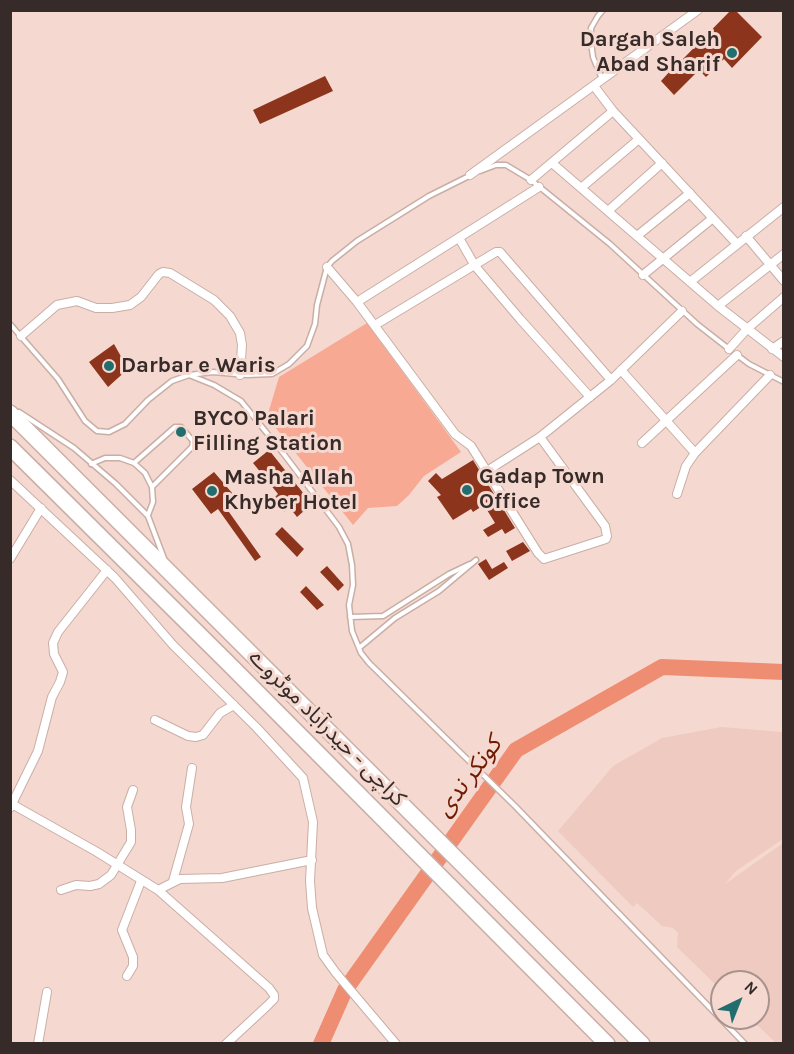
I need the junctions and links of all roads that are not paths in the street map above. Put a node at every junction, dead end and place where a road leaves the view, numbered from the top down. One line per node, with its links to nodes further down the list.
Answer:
1 (603, 10): 3 (lane)
2 (698, 10): 3 (street)
3 (602, 80): 4 (street)
4 (594, 86): 5 (street); 9 (street)
5 (614, 111): 6 (street); 7 (street)
6 (639, 139): 8 (street); 12 (street)
7 (552, 163): 10 (street); 12 (street)
8 (662, 163): 13 (street); 15 (street)
9 (470, 175): 10 (lane); 25 (lane)
10 (531, 180): 11 (lane)
11 (539, 188): 19 (street); 26 (lane)
12 (581, 188): 15 (street)
13 (690, 194): 16 (street); 17 (street)
14 (783, 207): 18 (street)
15 (608, 211): 17 (street)
16 (713, 218): 20 (street); 22 (street)
17 (638, 236): 22 (street)
18 (746, 236): 20 (street); 23 (street)
19 (459, 238): 24 (street); 30 (street)
20 (736, 244): 28 (street)
21 (783, 254): 23 (street)
22 (663, 258): 26 (street); 28 (street)
23 (770, 265): 27 (street); 31 (street)
24 (475, 266): 34 (street); 46 (street); 48 (street)
25 (327, 267): 30 (street); 44 (lane)
26 (643, 275): 32 (lane)
27 (783, 281)
28 (690, 282): 31 (street)
29 (783, 297): 35 (street)
30 (357, 302): 34 (street)
31 (718, 306): 35 (street)
32 (682, 310): 38 (lane); 42 (street)
33 (10, 324): 36 (lane)
34 (375, 325): 58 (street)
35 (747, 329): 38 (street); 39 (street)
36 (21, 336): 43 (lane); 44 (street)
37 (783, 341): 39 (street)
38 (729, 349): 40 (lane)
39 (772, 349): 41 (street)
40 (737, 355): 45 (lane); 51 (street)
41 (783, 357)
42 (621, 370): 46 (street); 51 (street)
43 (189, 375): 44 (lane); 69 (lane)
44 (240, 375)
45 (770, 375): 47 (lane); 55 (street)
46 (611, 380): 48 (street)
47 (783, 382)
48 (590, 397): 52 (street)
49 (10, 407): 57 (lane)
50 (10, 413): 66 (highway, کراچی - حیدرآباد موٹروے)
51 (665, 420): 53 (street); 55 (street)
52 (540, 437): 58 (street); 58 (street)
53 (642, 443)
54 (10, 447): 87 (highway, کراچی - حیدرآباد موٹروے)
55 (695, 453): 61 (street)
56 (134, 463): 57 (lane); 60 (lane); 60 (lane)
57 (91, 464): 63 (lane)
58 (487, 471)
59 (10, 480): 62 (street)
60 (152, 487): 63 (lane)
61 (677, 494)
62 (41, 508): 64 (street); 65 (street)
63 (148, 516): 66 (lane)
64 (10, 559)
65 (107, 570): 71 (street); 75 (street)
66 (169, 571): 88 (highway, کراچی - حیدرآباد موٹروے)
67 (439, 591): 68 (lane); 69 (lane); 70 (lane)
68 (446, 596)
69 (350, 616): 70 (lane)
70 (359, 648): 89 (lane)
71 (234, 705): 72 (street); 76 (street)
72 (155, 720)
73 (192, 768): 79 (street)
74 (133, 790): 77 (street)
75 (11, 805): 77 (street)
76 (312, 860): 79 (street); 86 (street)
77 (117, 865): 78 (street); 80 (street)
78 (141, 881): 81 (street); 82 (street)
79 (173, 881): 81 (street)
80 (61, 890)
81 (158, 890): 85 (street)
82 (127, 976)
83 (47, 992): 84 (street)
84 (38, 1044)
85 (226, 1044)
86 (396, 1044)
87 (607, 1044)
88 (642, 1044)
89 (745, 1044)

